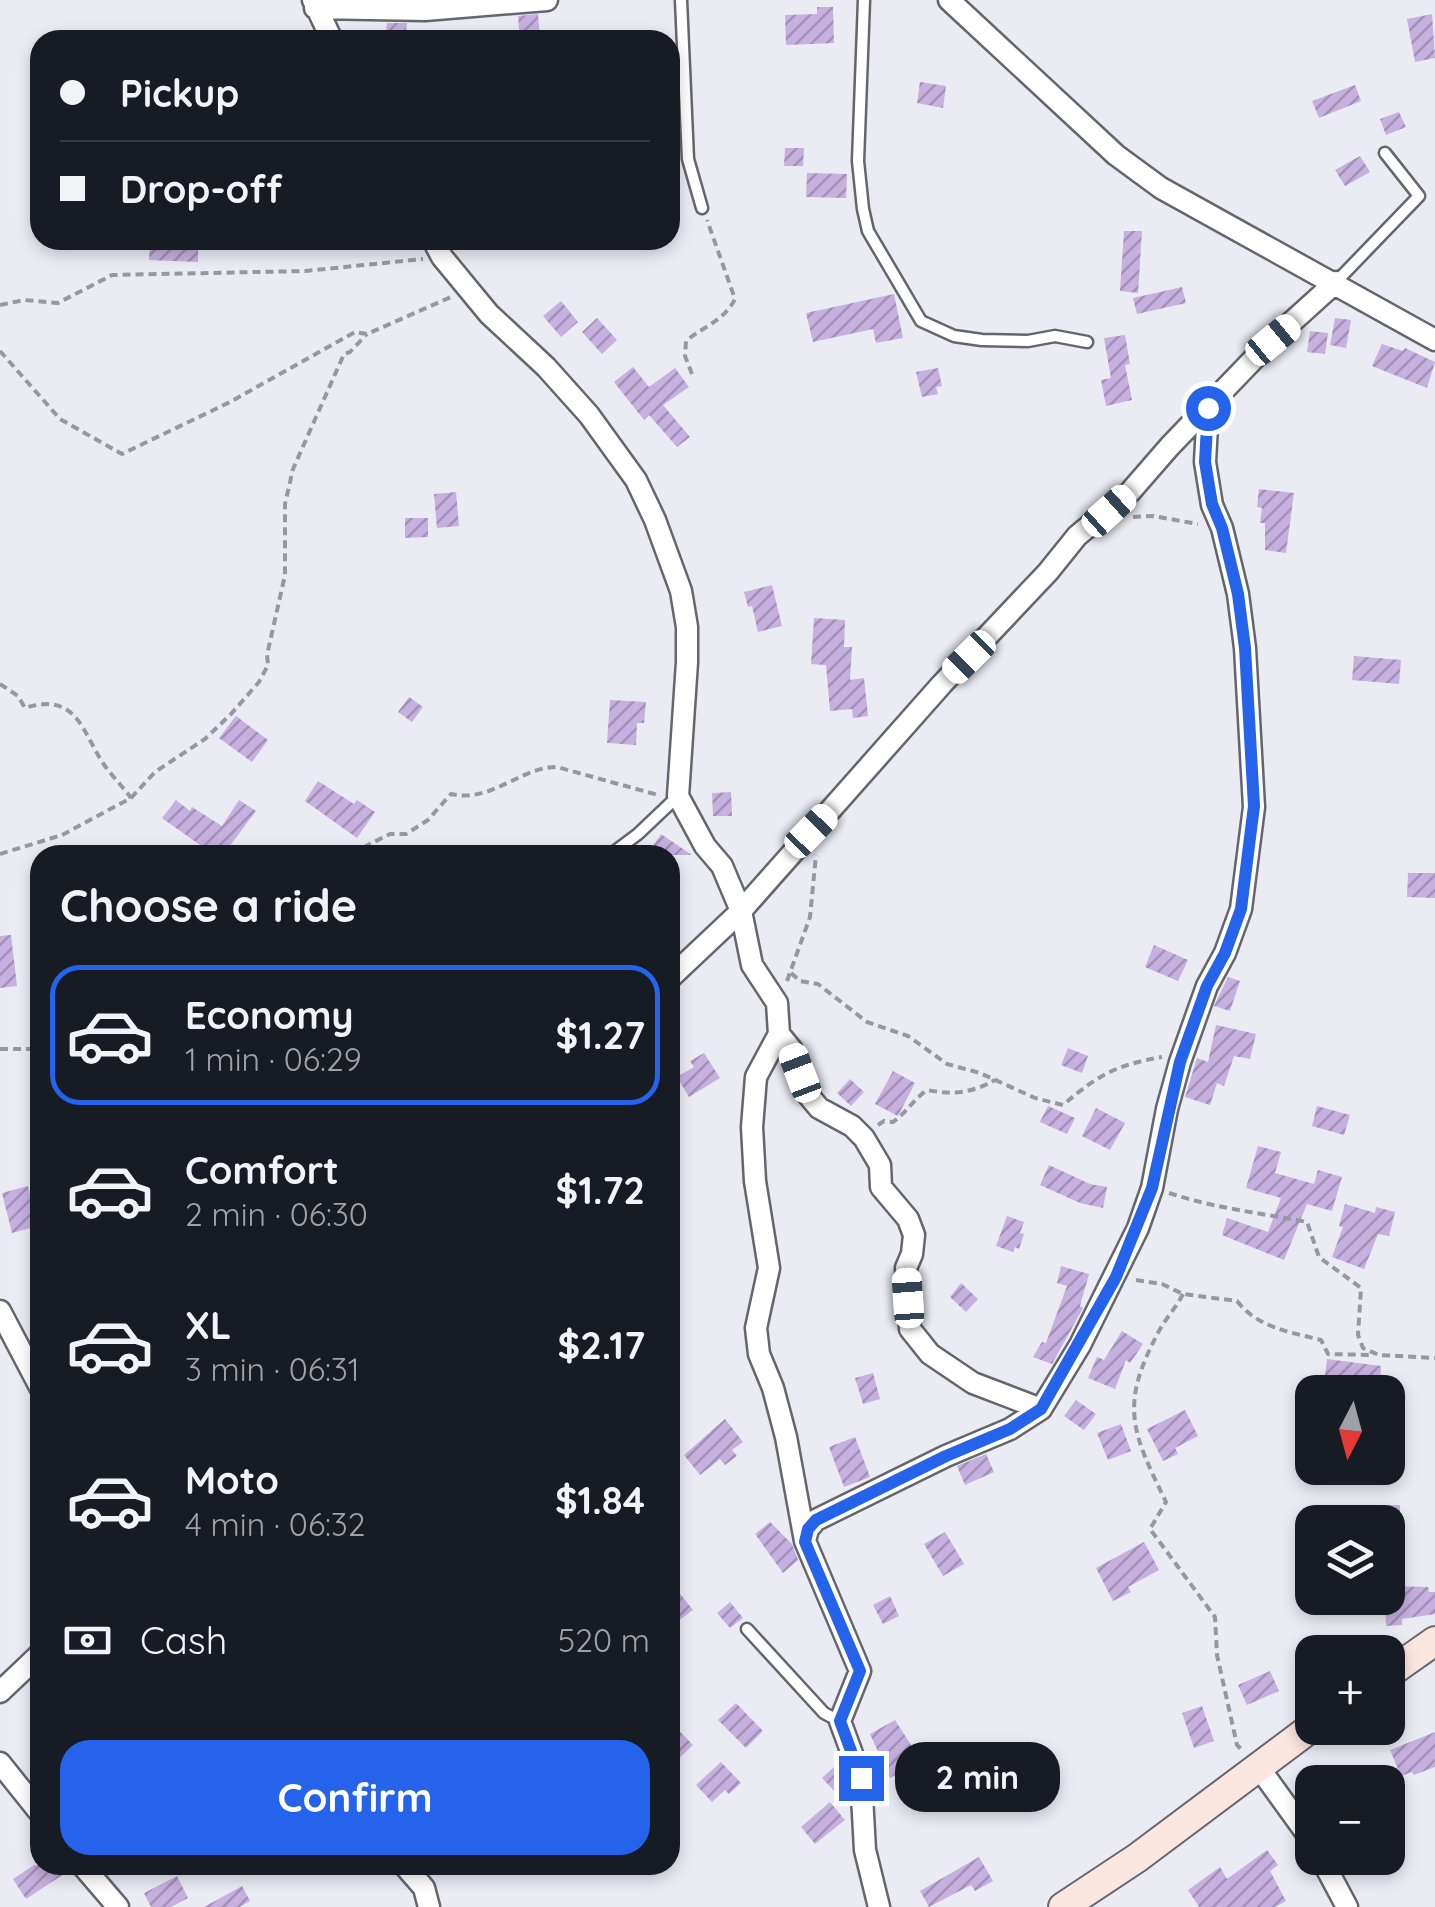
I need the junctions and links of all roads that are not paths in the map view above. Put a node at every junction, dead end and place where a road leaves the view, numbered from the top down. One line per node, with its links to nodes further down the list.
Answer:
1 (546, 0): 5 (street)
2 (681, 0): 8 (lane)
3 (864, 0): 12 (lane)
4 (949, 0): 10 (street)
5 (314, 4): 6 (street)
6 (327, 30)
7 (1385, 153): 10 (lane)
8 (702, 208)
9 (439, 250): 14 (street)
10 (1336, 282): 11 (street); 13 (street)
11 (1435, 340)
12 (1087, 342)
13 (1208, 408): 16 (street); 21 (street)
14 (675, 798): 15 (lane); 16 (street)
15 (623, 845)
16 (741, 911): 17 (street); 18 (street)
17 (680, 969)
18 (780, 1034): 21 (street); 22 (street)
19 (0, 1310): 20 (street)
20 (30, 1368)
21 (1041, 1409): 22 (street)
22 (805, 1542): 28 (street)
23 (747, 1628): 28 (lane)
24 (1431, 1652): 26 (street)
25 (30, 1664): 27 (street)
26 (1405, 1665)
27 (0, 1692)
28 (840, 1721): 39 (street)
29 (1295, 1741): 31 (street)
30 (0, 1763): 32 (street)
31 (1260, 1769): 33 (street); 40 (street)
32 (30, 1800)
33 (1295, 1817)
34 (91, 1875): 37 (street)
35 (413, 1875): 38 (street)
36 (1330, 1875): 41 (street)
37 (118, 1907)
38 (429, 1907)
39 (880, 1907)
40 (1064, 1907)
41 (1347, 1907)

